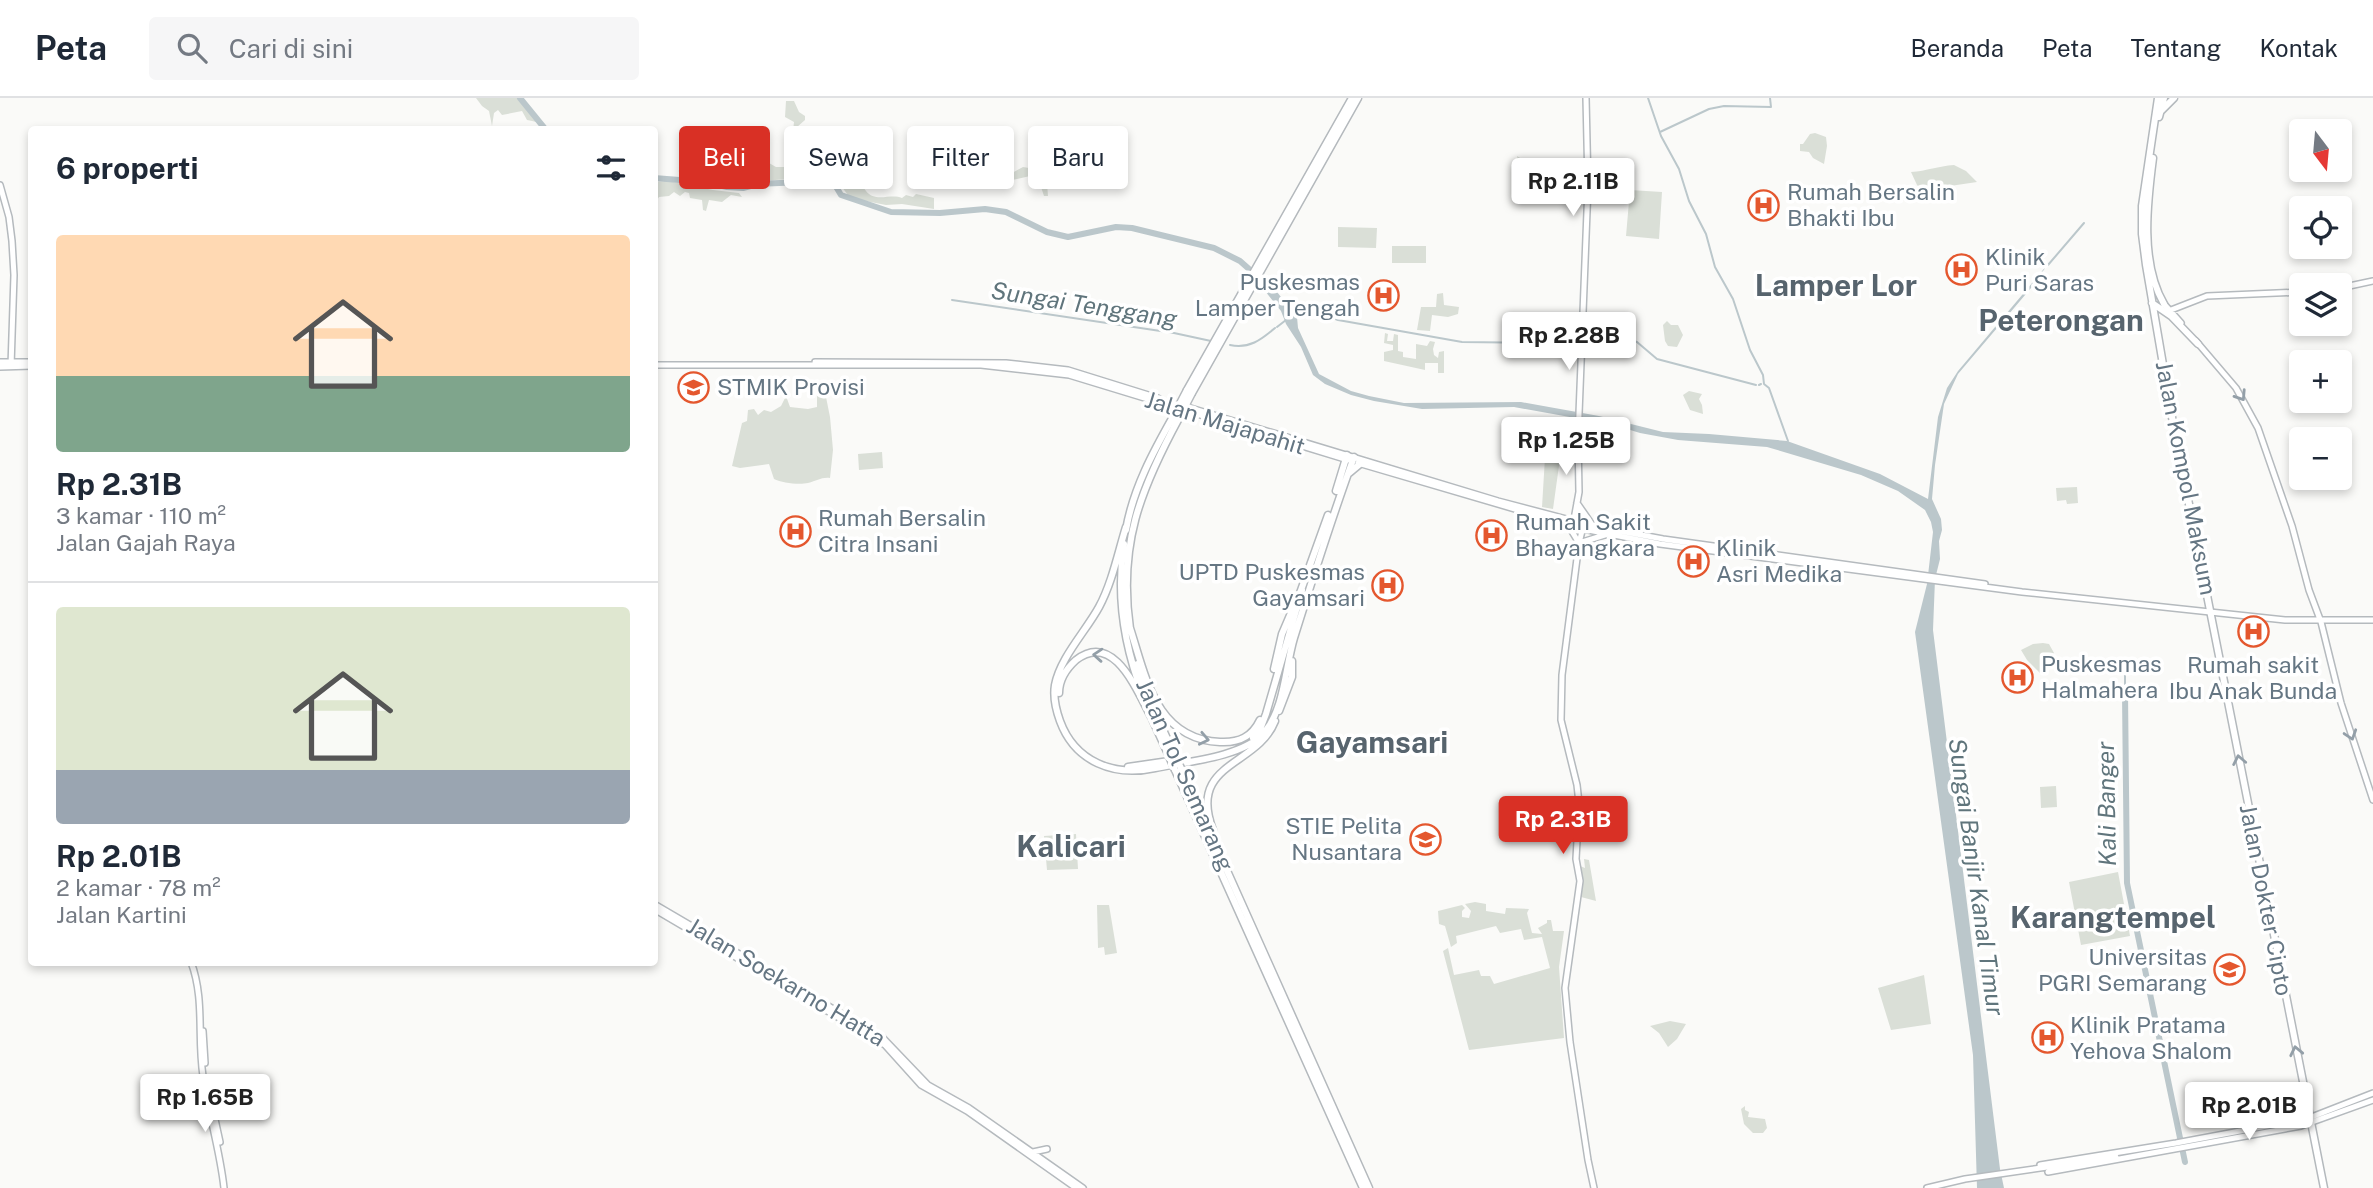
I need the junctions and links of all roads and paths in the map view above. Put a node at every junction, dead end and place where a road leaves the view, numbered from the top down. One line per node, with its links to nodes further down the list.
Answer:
1 (1352, 98): 9 (highway, Jalan Tol Semarang)
2 (1358, 98): 9 (highway, Jalan Tol Semarang)
3 (1586, 98): 26 (main road)
4 (2158, 98): 14 (highway, Jalan Kompol Maksum)
5 (2164, 98): 7 (highway)
6 (2174, 98): 7 (highway)
7 (2160, 112): 11 (highway)
8 (0, 185): 20 (main road)
9 (1265, 258): 22 (highway, Jalan Tol Semarang, bridge)
10 (2373, 281): 12 (main road)
11 (2155, 283): 14 (highway); 15 (highway)
12 (2352, 285)
13 (2289, 293): 16 (main road)
14 (2152, 303): 15 (highway, Jalan Kompol Maksum)
15 (2160, 309): 16 (main road); 17 (highway); 41 (highway, Jalan Kompol Maksum)
16 (2171, 310): 17 (main road)
17 (2198, 344): 43 (main road, one-way to 43)
18 (658, 363): 23 (main road, Jalan Majapahit)
19 (0, 364): 20 (main road)
20 (9, 364): 21 (main road)
21 (28, 364)
22 (1176, 416): 32 (highway, Jalan Tol Semarang); 44 (highway, Jalan Tol Semarang)
23 (1348, 458): 24 (main road, Jalan Majapahit); 25 (highway); 27 (main road, Jalan Majapahit)
24 (1360, 464): 25 (highway); 27 (main road, Jalan Majapahit)
25 (1344, 475): 38 (highway)
26 (1577, 502): 28 (main road); 29 (main road); 31 (main road)
27 (1498, 503): 28 (main road, Jalan Majapahit); 29 (main road, Jalan Majapahit)
28 (1562, 518): 29 (main road, Jalan Majapahit)
29 (1572, 524): 30 (main road, Jalan Majapahit); 34 (main road)
30 (1583, 526): 31 (main road, Jalan Majapahit); 33 (main road, Jalan Majapahit); 34 (main road)
31 (1592, 526): 35 (main road, Jalan Majapahit)
32 (1126, 527): 38 (highway); 45 (highway, Jalan Tol Semarang)
33 (1608, 534): 34 (main road); 35 (main road, Jalan Majapahit)
34 (1578, 543): 68 (main road)
35 (1735, 552): 36 (main road)
36 (1949, 581): 37 (main road); 40 (main road)
37 (1970, 586): 39 (main road); 40 (main road)
38 (1305, 592): 44 (highway, one-way to 38); 45 (highway, one-way to 38); 49 (highway)
39 (1964, 592)
40 (2060, 595): 41 (main road)
41 (2211, 612): 43 (main road); 55 (highway, Jalan Dokter Cipto, one-way to 41)
42 (2370, 619): 43 (main road)
43 (2321, 622): 48 (main road, one-way to 48)
44 (1130, 628): 46 (highway, Jalan Tol Semarang)
45 (1154, 722): 46 (highway, Jalan Tol Semarang)
46 (1171, 754): 47 (highway, Jalan Tol Semarang, bridge)
47 (1179, 770): 49 (highway, Jalan Tol Semarang); 56 (highway, Jalan Tol Semarang)
48 (2373, 800)
49 (1238, 894): 56 (highway, Jalan Tol Semarang)
50 (658, 908): 52 (main road)
51 (194, 966): 63 (main road)
52 (793, 987): 59 (main road, Jalan Soekarno Hatta); 64 (main road)
53 (2373, 1093): 55 (main road)
54 (2373, 1100): 55 (main road)
55 (2309, 1121): 60 (main road); 70 (highway, Jalan Dokter Cipto)
56 (1341, 1133): 58 (highway, Jalan Tol Semarang)
57 (1046, 1149): 59 (main road)
58 (1349, 1150): 66 (highway, Jalan Tol Semarang); 67 (highway, Jalan Tol Semarang)
59 (1033, 1152): 65 (main road, Jalan Soekarno Hatta)
60 (2120, 1156): 61 (main road); 62 (main road); 69 (main road)
61 (2039, 1165)
62 (2048, 1172)
63 (225, 1184)
64 (1076, 1188)
65 (1083, 1188)
66 (1363, 1188)
67 (1369, 1188)
68 (1594, 1188)
69 (1927, 1188)
70 (2324, 1188)

